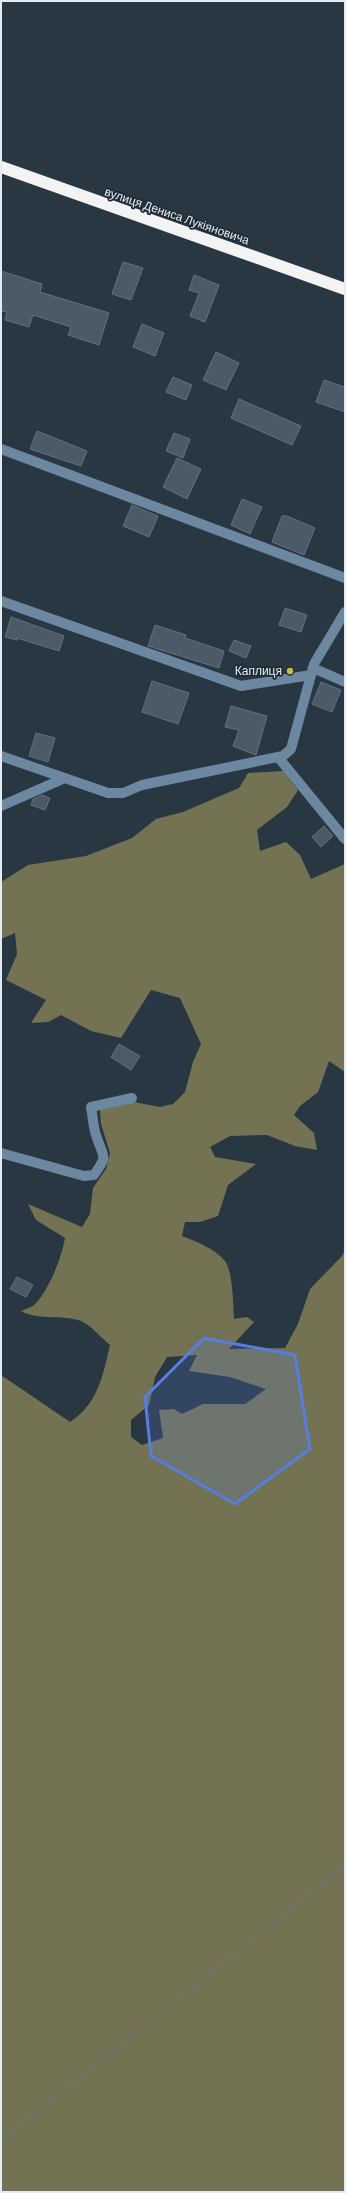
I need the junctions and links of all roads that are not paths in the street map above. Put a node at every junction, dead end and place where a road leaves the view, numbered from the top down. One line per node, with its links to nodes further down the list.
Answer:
1 (1, 168): 2 (highway, вулиця Дениса Лукіяновича)
2 (345, 289)
3 (1, 449): 4 (street)
4 (345, 578)
5 (1, 601): 7 (street)
6 (345, 612): 7 (street)
7 (312, 672): 8 (street); 10 (street)
8 (345, 682)
9 (1, 756): 11 (street)
10 (278, 757): 11 (street); 13 (street)
11 (65, 778): 12 (street)
12 (1, 806)
13 (345, 839)
14 (132, 1098): 15 (street)
15 (1, 1153)

